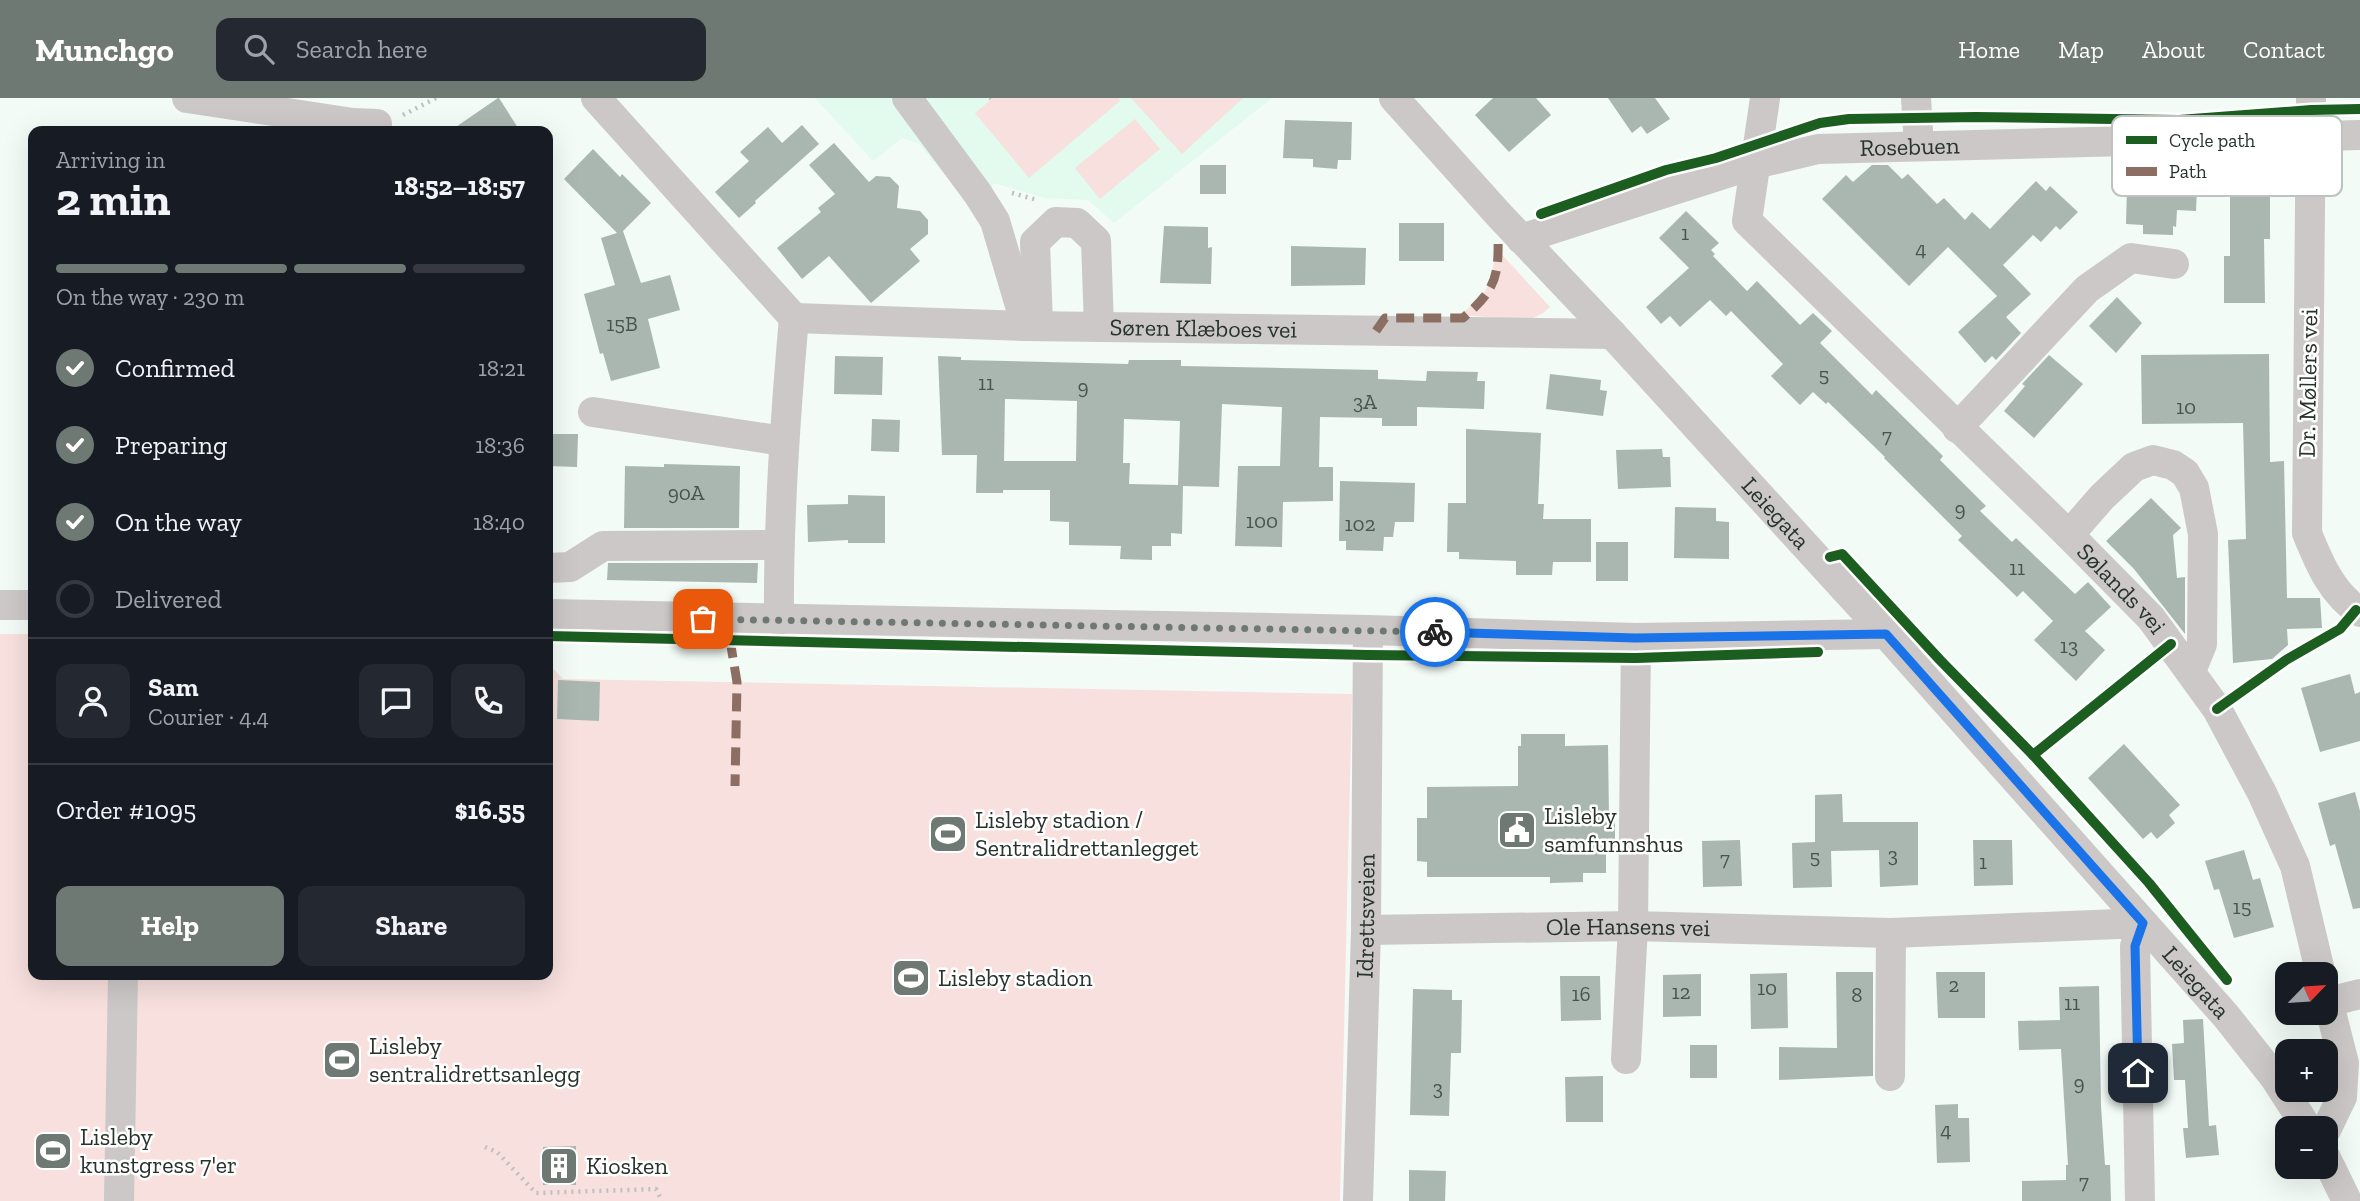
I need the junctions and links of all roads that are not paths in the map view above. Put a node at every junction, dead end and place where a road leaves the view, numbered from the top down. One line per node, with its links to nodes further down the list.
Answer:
1 (187, 98): 9 (street)
2 (596, 98): 18 (street)
3 (907, 98): 19 (street)
4 (1394, 98): 16 (street, Leiegata)
5 (1765, 98): 14 (street)
6 (1916, 98): 13 (street)
7 (2311, 98): 8 (street, Dr. Møllers vei)
8 (2311, 116)
9 (377, 124)
10 (2342, 135): 11 (street, Rosebuen)
11 (2360, 135)
12 (2112, 141): 13 (street, Rosebuen)
13 (1919, 146): 14 (street, Rosebuen)
14 (1755, 164): 16 (street, Rosebuen); 23 (street, Sølands vei)
15 (2310, 196): 30 (street, Dr. Møllers vei)
16 (1521, 239): 21 (street, Leiegata)
17 (2174, 264): 23 (street)
18 (794, 318): 19 (street, Søren Klæboes vei); 24 (street)
19 (1032, 326): 20 (street, Søren Klæboes vei); 20 (street)
20 (1100, 327): 21 (street, Søren Klæboes vei)
21 (1612, 334): 34 (street, Leiegata)
22 (593, 412): 24 (street)
23 (1957, 428): 25 (street, Sølands vei)
24 (783, 441): 26 (street)
25 (2069, 535): 36 (street, Sølands vei); 36 (street)
26 (778, 545): 27 (street); 32 (street)
27 (553, 568)
28 (0, 605): 29 (street)
29 (28, 605)
30 (2360, 612)
31 (553, 614): 32 (street)
32 (779, 620): 33 (street)
33 (1368, 630): 35 (street); 39 (street, Idrettsveien)
34 (1886, 634): 35 (street); 37 (street, Leiegata)
35 (1636, 638): 38 (street)
36 (2191, 671): 41 (street, Sølands vei)
37 (2143, 923): 40 (street, Ole Hansens vei); 48 (street, Leiegata); 53 (street)
38 (1633, 926): 39 (street, Ole Hansens vei); 40 (street, Ole Hansens vei); 46 (street)
39 (1366, 930): 52 (street, Idrettsveien)
40 (1891, 933): 47 (street)
41 (2318, 962)
42 (123, 980): 51 (street)
43 (2338, 991): 44 (street)
44 (2360, 994)
45 (2334, 1026): 49 (street, Sølands vei)
46 (1626, 1059)
47 (1890, 1076)
48 (2300, 1116)
49 (2333, 1116)
50 (2336, 1179): 54 (street)
51 (119, 1201)
52 (1358, 1201)
53 (2140, 1201)
54 (2347, 1201)

